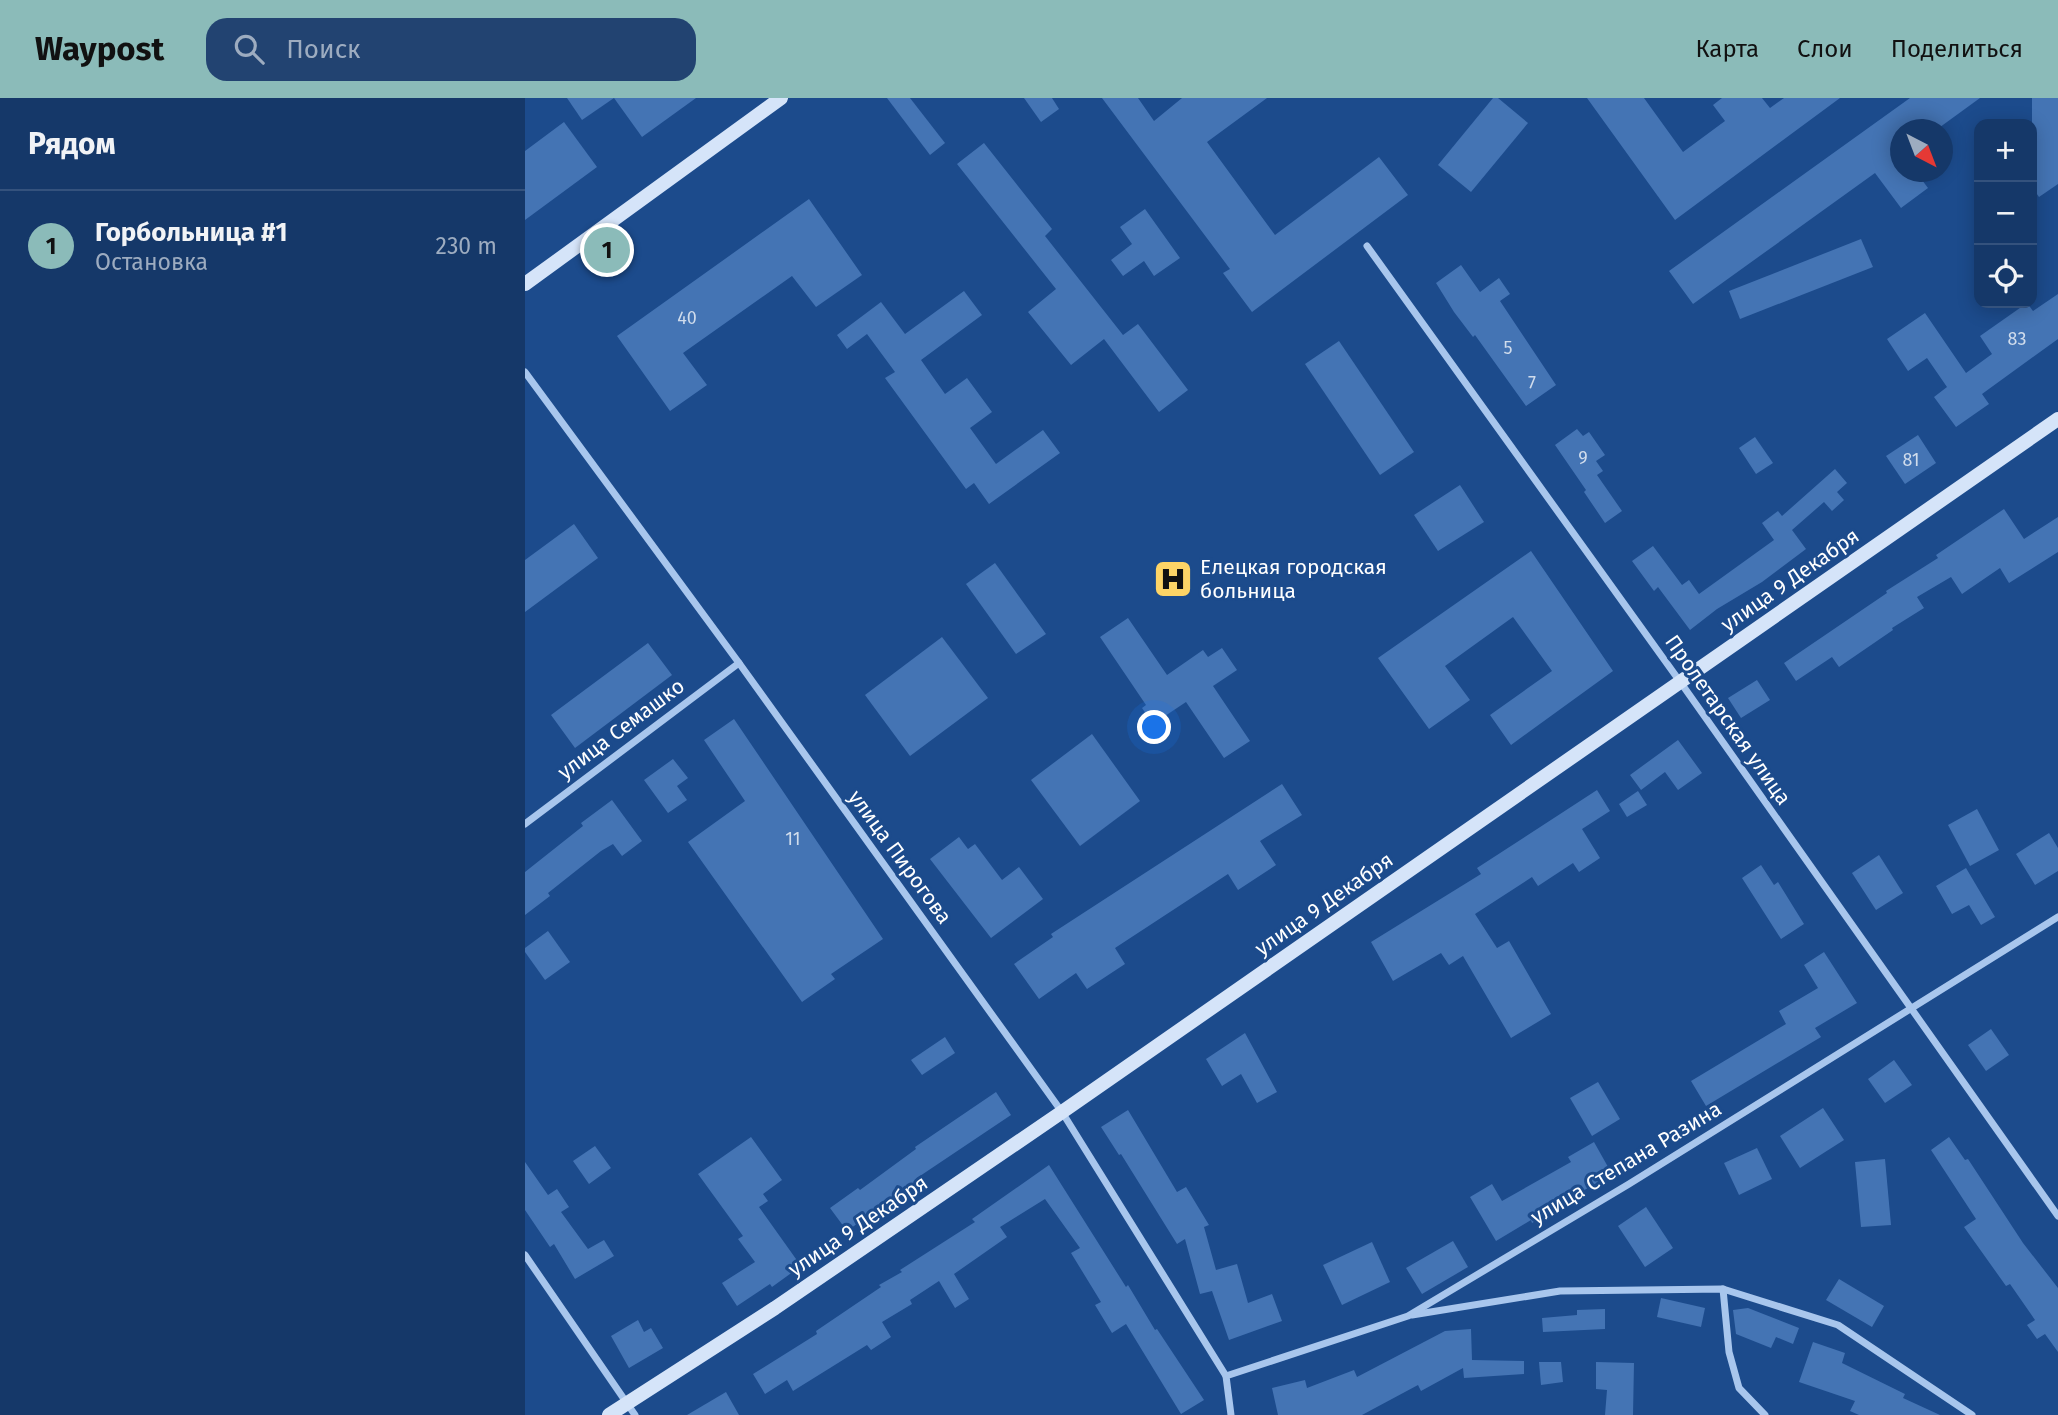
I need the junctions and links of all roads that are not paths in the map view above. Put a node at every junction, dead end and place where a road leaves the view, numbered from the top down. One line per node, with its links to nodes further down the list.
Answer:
1 (782, 98): 3 (street)
2 (1367, 246): 7 (street, Пролетарская улица)
3 (525, 284)
4 (525, 372): 6 (street, улица Пирогова)
5 (2058, 419): 7 (street, улица 9 Декабря)
6 (739, 663): 8 (street, улица Семашко); 11 (street, улица Пирогова)
7 (1681, 682): 10 (street, Пролетарская улица); 11 (street, улица 9 Декабря)
8 (525, 824)
9 (2058, 917): 10 (street, улица Степана Разина)
10 (1910, 1009): 12 (street, Пролетарская улица); 15 (street, улица Степана Разина)
11 (1062, 1112): 16 (street, улица Пирогова); 17 (street, улица 9 Декабря)
12 (2058, 1216)
13 (525, 1255): 17 (street)
14 (1723, 1289): 15 (street); 20 (street); 21 (street)
15 (1408, 1316): 16 (street, улица Степана Разина)
16 (1226, 1376): 19 (street)
17 (631, 1409): 18 (street, улица 9 Декабря)
18 (609, 1415)
19 (1231, 1415)
20 (1765, 1415)
21 (1972, 1415)

